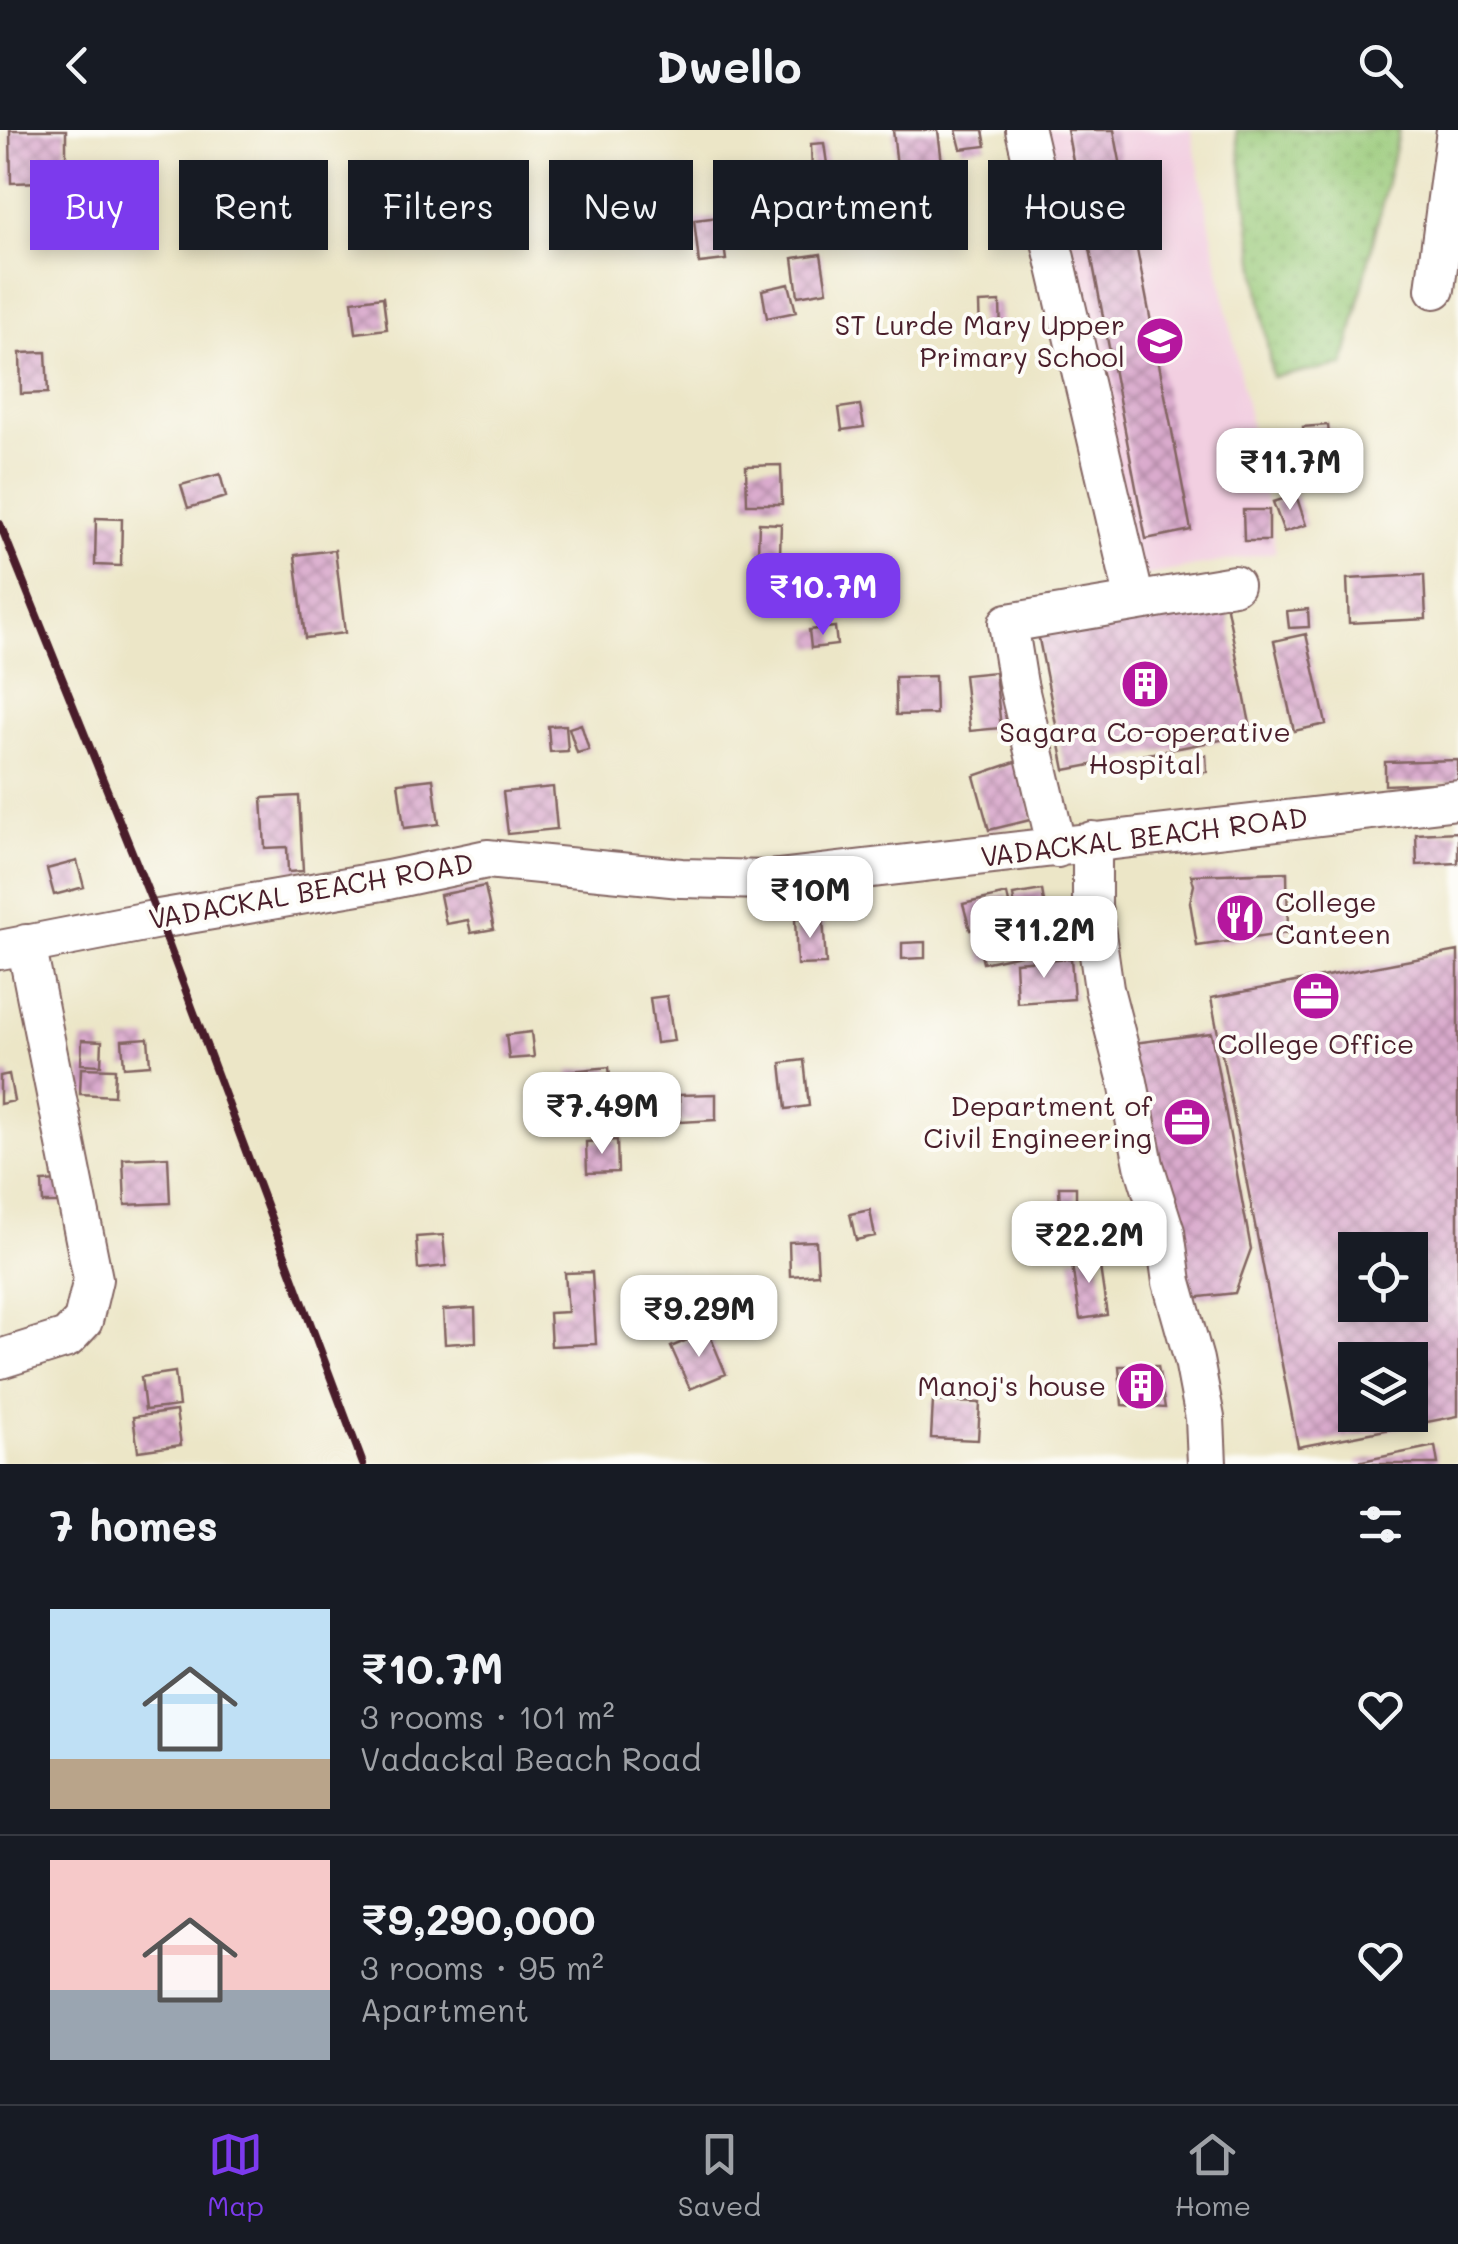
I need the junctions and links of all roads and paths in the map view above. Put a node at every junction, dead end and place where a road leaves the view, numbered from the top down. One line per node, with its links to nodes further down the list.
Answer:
1 (1024, 130): 5 (street)
2 (1456, 130): 3 (street)
3 (1435, 289)
4 (1234, 585): 5 (street)
5 (1134, 601): 7 (street)
6 (1458, 800): 7 (street, VADACKAL BEACH ROAD)
7 (1074, 844): 8 (street, VADACKAL BEACH ROAD); 10 (street)
8 (13, 947): 9 (street)
9 (0, 1359)
10 (1207, 1464)

